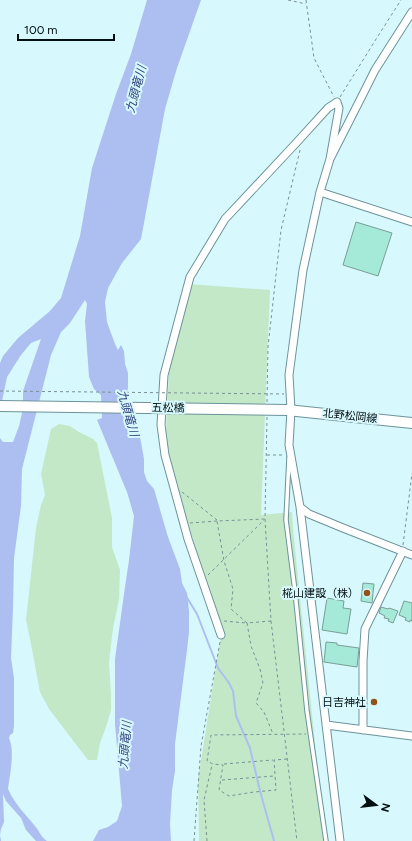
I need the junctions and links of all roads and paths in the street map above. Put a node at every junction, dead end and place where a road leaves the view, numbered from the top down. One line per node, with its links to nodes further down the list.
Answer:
1 (288, 0): 4 (path)
2 (306, 0): 4 (path)
3 (401, 0): 6 (path)
4 (306, 5): 6 (path)
5 (412, 12): 8 (street)
6 (337, 102): 8 (street); 22 (street)
7 (300, 151): 13 (path)
8 (330, 159): 9 (street)
9 (320, 192): 10 (street); 15 (street)
10 (412, 222)
11 (0, 391): 12 (path, bridge)
12 (284, 394)
13 (268, 401)
14 (0, 406): 15 (main road, 五松橋, bridge)
15 (289, 410): 17 (main road, 北野松岡線); 18 (street)
16 (267, 416): 19 (path)
17 (412, 423)
18 (289, 445): 20 (lane); 23 (street)
19 (267, 455): 20 (path); 24 (path)
20 (289, 455): 37 (lane)
21 (412, 474): 27 (path)
22 (174, 485): 25 (path); 26 (street)
23 (300, 507): 27 (street); 34 (street)
24 (265, 519): 25 (path); 29 (path); 31 (path)
25 (217, 521): 26 (path); 32 (path)
26 (184, 524): 29 (street)
27 (403, 551): 28 (street); 35 (street)
28 (412, 555)
29 (202, 580): 30 (street)
30 (216, 621): 32 (path); 33 (street)
31 (271, 621): 32 (path); 39 (path)
32 (247, 623): 36 (path)
33 (221, 635): 45 (path)
34 (326, 725): 35 (street); 49 (street)
35 (363, 730): 38 (street)
36 (273, 734): 37 (path); 41 (path)
37 (310, 734): 48 (lane)
38 (412, 736)
39 (288, 759): 40 (path); 47 (path)
40 (274, 760): 42 (path); 43 (path)
41 (212, 764): 42 (path); 46 (path)
42 (223, 764): 44 (path)
43 (275, 776): 44 (path); 44 (path)
44 (221, 780)
45 (194, 841)
46 (207, 841)
47 (297, 841)
48 (326, 841)
49 (340, 841)

